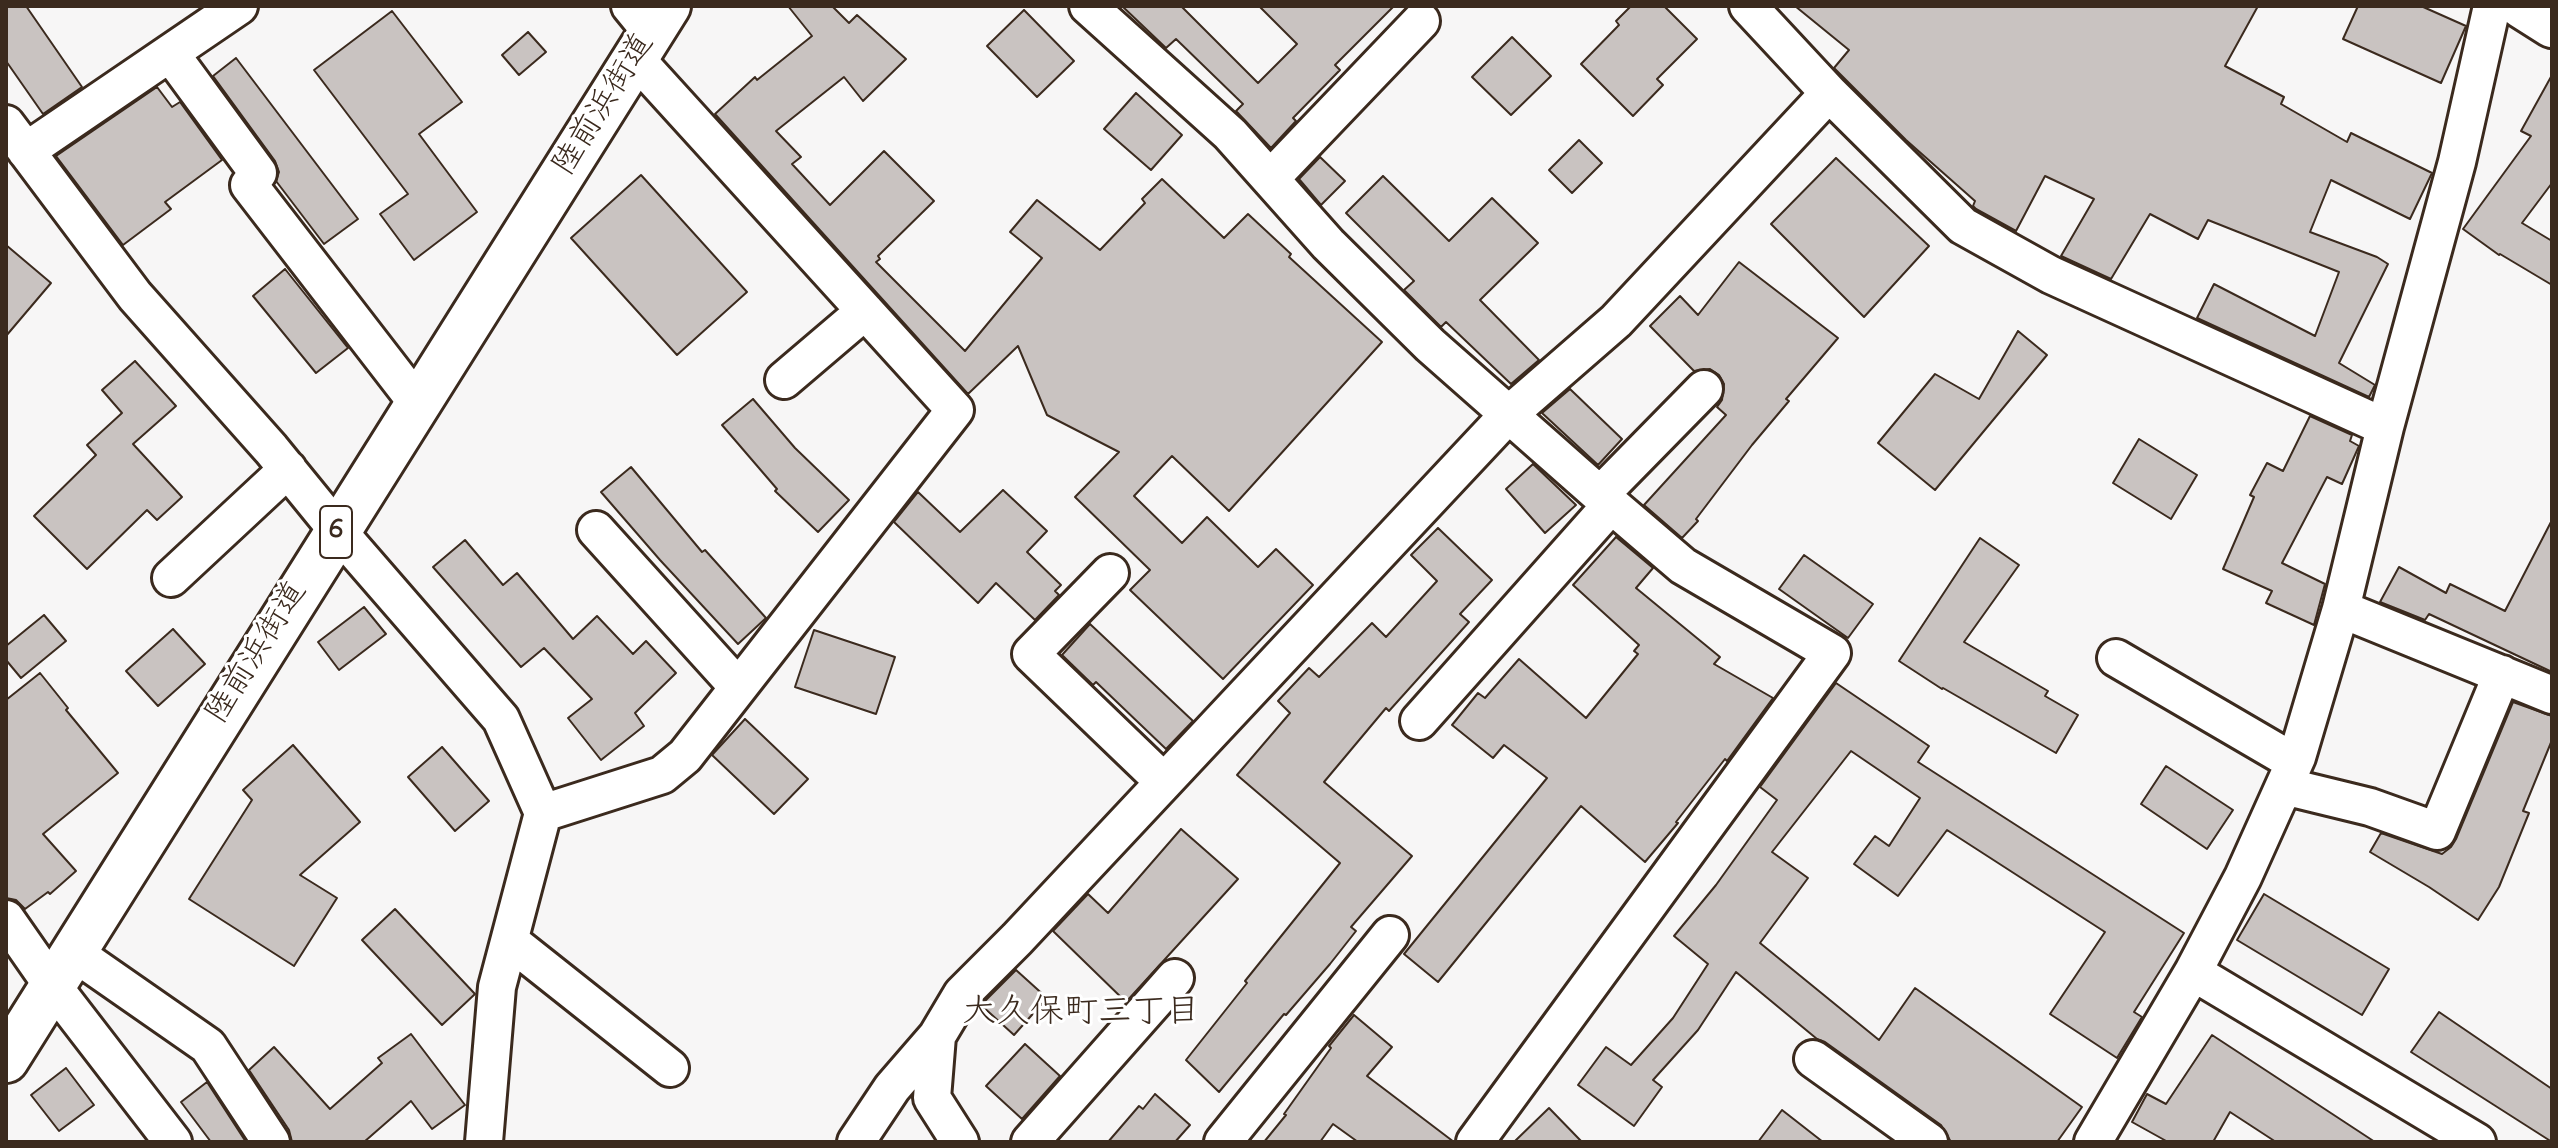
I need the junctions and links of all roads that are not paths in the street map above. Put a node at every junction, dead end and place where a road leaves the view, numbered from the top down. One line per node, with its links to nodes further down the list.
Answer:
1 (239, 6): 9 (street)
2 (1088, 6): 12 (street)
3 (1748, 6): 10 (street)
4 (2492, 6): 18 (street)
5 (2522, 6): 7 (main road)
6 (1421, 21): 12 (street)
7 (2552, 25)
8 (647, 26): 13 (street); 16 (main road, 陸前浜街道 / 6)
9 (170, 53): 11 (street); 16 (street)
10 (1829, 93): 17 (street); 18 (street)
11 (16, 138): 19 (street)
12 (1270, 179): 17 (street)
13 (865, 311): 14 (street); 28 (street)
14 (784, 380)
15 (1704, 389): 20 (street)
16 (418, 404): 21 (main road, 陸前浜街道 / 6)
17 (1508, 415): 20 (street); 32 (street)
18 (2385, 427): 25 (street)
19 (288, 469): 21 (street); 24 (street)
20 (1606, 500): 30 (street); 44 (street)
21 (337, 530): 33 (street); 37 (main road, 陸前浜街道 / 6)
22 (596, 530): 28 (street)
23 (1110, 573): 32 (street)
24 (171, 578)
25 (2341, 609): 27 (street); 31 (street)
26 (2116, 658): 31 (street)
27 (2502, 674): 29 (street); 31 (street)
28 (738, 687): 33 (street)
29 (2552, 695)
30 (1419, 721)
31 (2289, 774): 38 (street)
32 (1164, 782): 40 (street)
33 (543, 813): 36 (street)
34 (7, 922): 37 (street)
35 (1390, 935): 51 (street)
36 (510, 941): 43 (street); 47 (street)
37 (63, 969): 42 (main road, 陸前浜街道 / 6); 45 (street); 46 (street)
38 (2193, 972): 53 (street); 54 (street)
39 (1175, 978): 50 (street)
40 (937, 1036): 48 (street); 49 (street)
41 (1813, 1059): 52 (street)
42 (6, 1060)
43 (670, 1068)
44 (1487, 1137)
45 (173, 1142)
46 (271, 1142)
47 (484, 1142)
48 (856, 1142)
49 (960, 1142)
50 (1030, 1142)
51 (1223, 1142)
52 (1929, 1142)
53 (2093, 1142)
54 (2477, 1142)

